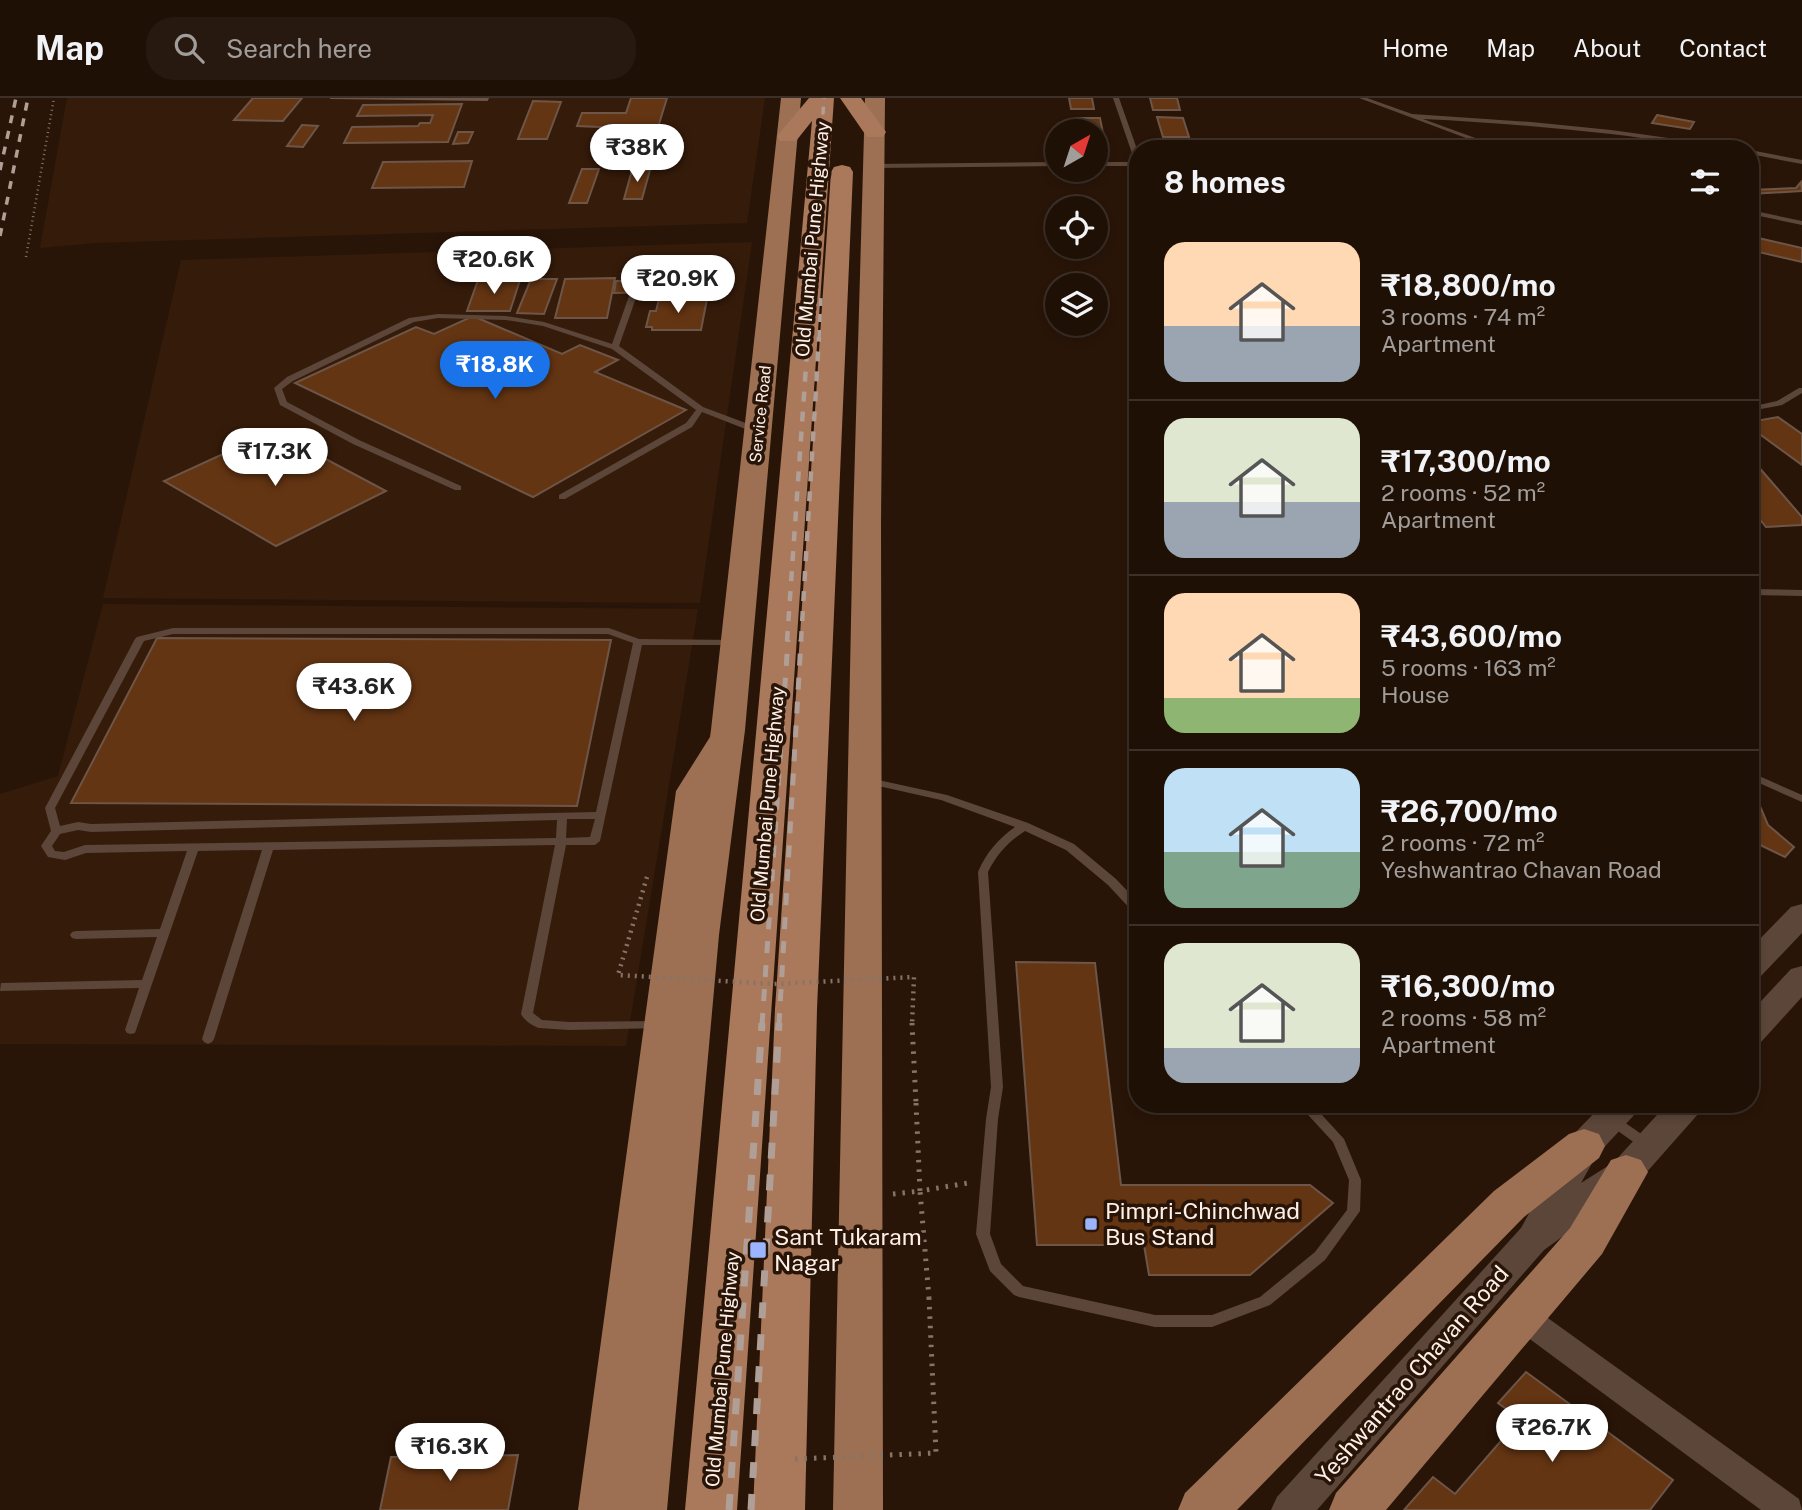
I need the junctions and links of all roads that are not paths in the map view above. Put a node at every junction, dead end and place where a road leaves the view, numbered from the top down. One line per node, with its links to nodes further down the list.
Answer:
1 (791, 98): 9 (main road, Service Road)
2 (822, 98): 9 (highway); 65 (highway, Old Mumbai Pune Highway)
3 (848, 98): 8 (highway); 66 (highway, Old Mumbai Pune Highway)
4 (875, 98): 8 (main road)
5 (1116, 98): 10 (lane)
6 (1362, 98): 7 (lane)
7 (1411, 116): 11 (lane); 12 (lane)
8 (875, 132): 18 (main road)
9 (788, 136): 26 (main road, Service Road)
10 (1130, 140)
11 (1477, 140)
12 (1679, 140)
13 (1759, 154): 14 (lane)
14 (1802, 162)
15 (1129, 163): 17 (lane)
16 (1045, 164): 18 (lane)
17 (1108, 164)
18 (874, 166): 35 (main road)
19 (1759, 214): 20 (lane)
20 (1802, 223)
21 (632, 298): 22 (lane)
22 (614, 347): 25 (lane); 27 (lane)
23 (1802, 390): 24 (lane)
24 (1759, 407)
25 (700, 409): 26 (lane); 28 (lane)
26 (758, 431): 32 (main road, Service Road)
27 (458, 488)
28 (562, 497)
29 (1759, 592): 30 (lane)
30 (1802, 593)
31 (638, 642): 32 (lane); 37 (lane); 40 (lane)
32 (737, 642): 33 (main road, Service Road)
33 (728, 730): 53 (main road); 64 (main road, Service Road)
34 (1759, 779): 36 (lane)
35 (865, 780): 39 (lane); 67 (main road)
36 (1802, 799)
37 (599, 815): 38 (lane); 41 (lane)
38 (562, 816): 40 (lane); 41 (lane)
39 (1024, 826): 44 (lane); 56 (lane)
40 (56, 831): 43 (lane)
41 (561, 841): 42 (lane); 53 (lane)
42 (269, 846): 43 (lane); 55 (lane)
43 (194, 847): 46 (lane)
44 (1129, 900)
45 (1802, 914): 48 (street)
46 (164, 933): 47 (lane); 50 (lane)
47 (76, 935)
48 (1759, 959)
49 (1802, 977): 52 (street)
50 (147, 984): 51 (lane); 54 (lane)
51 (1, 987)
52 (1759, 1024)
53 (664, 1025): 63 (main road)
54 (131, 1030)
55 (208, 1039)
56 (1313, 1113)
57 (1679, 1113): 59 (street, Yeshwantrao Chavan Road)
58 (1601, 1119): 59 (lane); 60 (street, Yeshwantrao Chavan Road); 68 (main road)
59 (1638, 1159): 60 (street, Yeshwantrao Chavan Road); 61 (main road)
60 (1531, 1240): 69 (street, Yeshwantrao Chavan Road)
61 (1523, 1317): 62 (street); 70 (main road)
62 (1784, 1509)
63 (603, 1510)
64 (642, 1510)
65 (711, 1510)
66 (779, 1510)
67 (858, 1510)
68 (1203, 1510)
69 (1292, 1510)
70 (1354, 1510)

